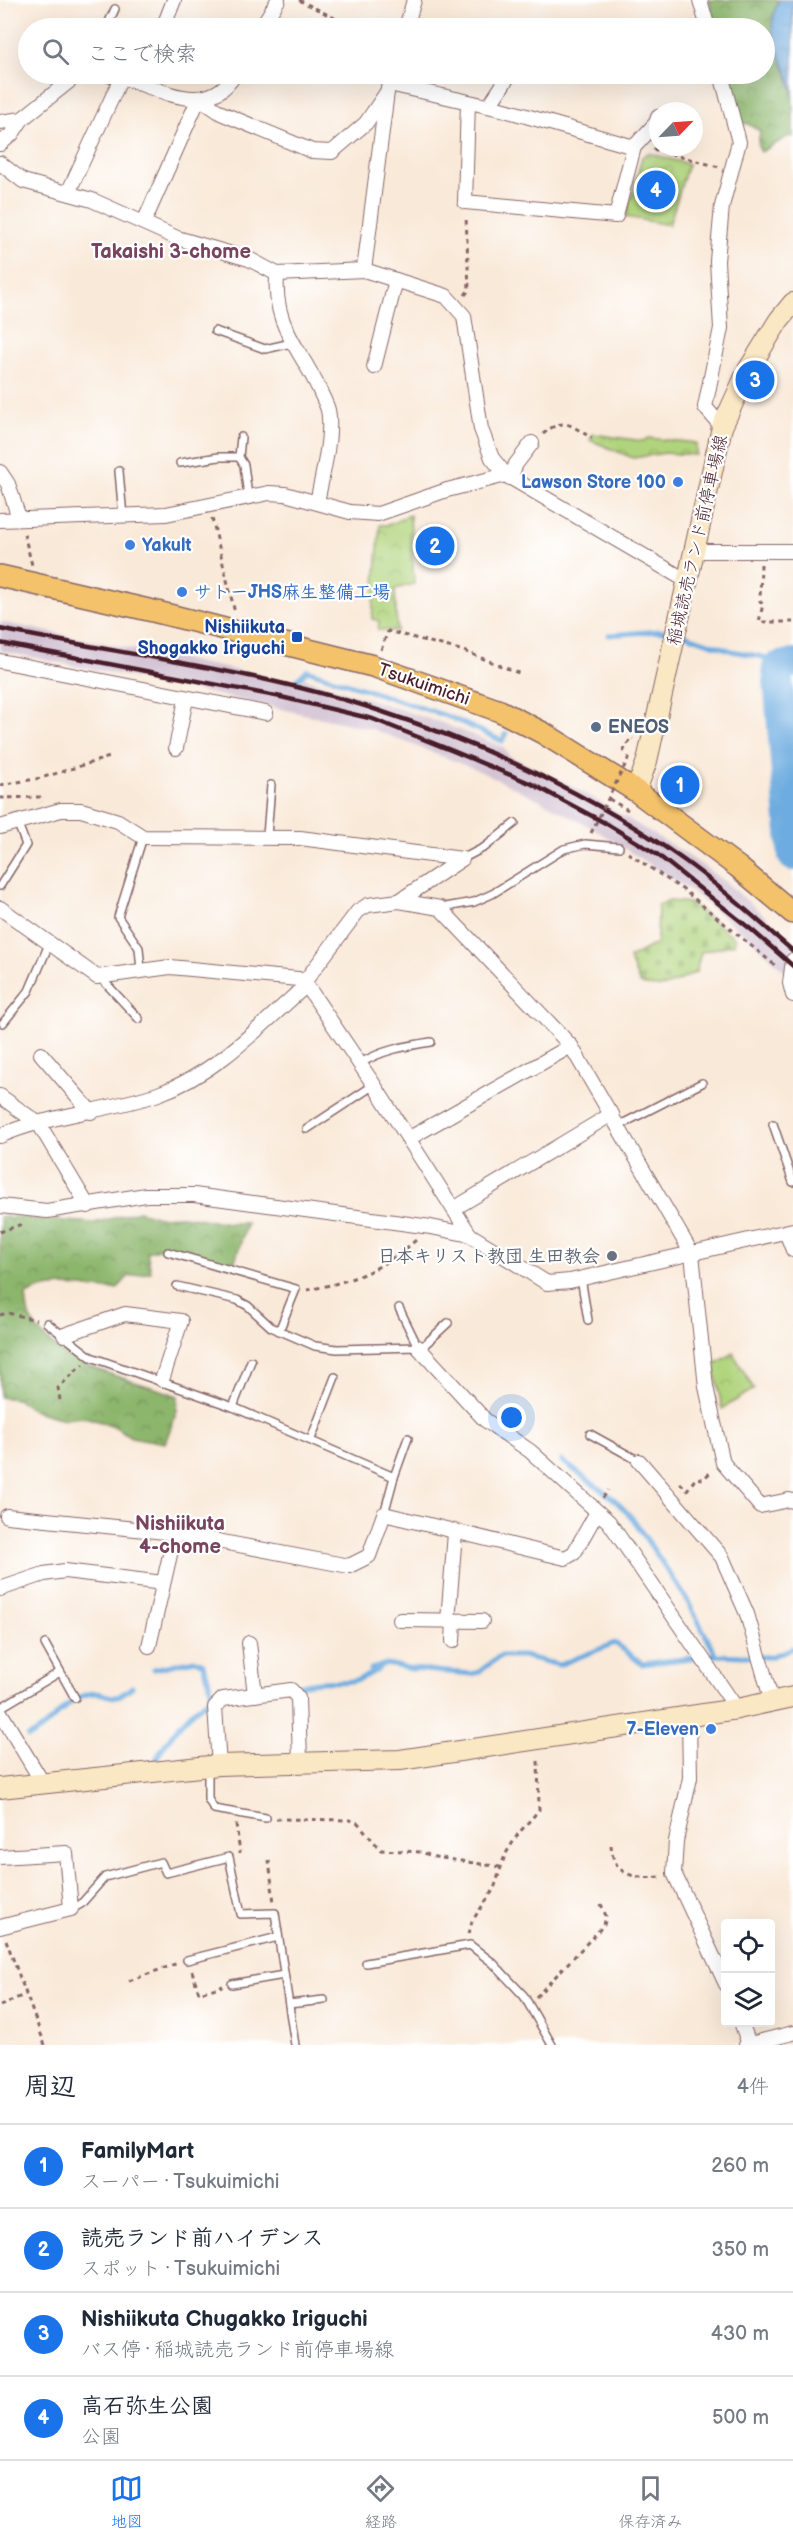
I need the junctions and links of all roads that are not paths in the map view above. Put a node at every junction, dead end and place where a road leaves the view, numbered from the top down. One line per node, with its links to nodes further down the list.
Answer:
1 (174, 0): 7 (street)
2 (278, 0): 8 (street)
3 (414, 0): 9 (street)
4 (700, 0): 10 (street)
5 (115, 9): 6 (lane)
6 (111, 18)
7 (167, 18)
8 (267, 18)
9 (409, 18)
10 (705, 18)
11 (66, 84): 23 (street)
12 (118, 84): 29 (street)
13 (154, 84): 20 (street)
14 (228, 84): 20 (street)
15 (388, 84): 20 (street)
16 (389, 84): 31 (street)
17 (393, 84): 21 (street)
18 (503, 84): 22 (street)
19 (724, 84): 38 (street)
20 (199, 98): 30 (street)
21 (468, 102): 22 (street); 27 (street)
22 (489, 106): 27 (street)
23 (22, 119): 24 (street); 26 (street)
24 (0, 122)
25 (649, 131): 27 (street)
26 (0, 144)
27 (635, 146)
28 (0, 163): 29 (street)
29 (68, 194): 30 (street)
30 (144, 222): 32 (street)
31 (364, 270): 32 (street); 33 (street)
32 (277, 274): 36 (street)
33 (396, 280): 37 (street); 45 (street)
34 (793, 303): 38 (street, 稲城読売ランド前停車場線)
35 (215, 331): 36 (lane)
36 (292, 343): 47 (street)
37 (374, 366)
38 (722, 428): 51 (street, 稲城読売ランド前停車場線)
39 (241, 437): 41 (lane)
40 (532, 443): 45 (street)
41 (239, 457): 42 (lane); 46 (lane)
42 (180, 463)
43 (119, 471): 48 (lane)
44 (0, 472): 49 (street)
45 (508, 476): 47 (street); 54 (street)
46 (248, 496): 47 (street); 48 (street)
47 (317, 502)
48 (123, 517): 49 (street)
49 (19, 518): 50 (street)
50 (0, 519)
51 (694, 551): 52 (street); 54 (street, 稲城読売ランド前停車場線)
52 (793, 551)
53 (0, 576): 60 (main road, Tsukuimichi)
54 (687, 581): 60 (street, 稲城読売ランド前停車場線)
55 (0, 661): 56 (street)
56 (186, 699): 57 (street); 58 (street)
57 (266, 713)
58 (176, 748)
59 (271, 785): 64 (lane)
60 (636, 791): 72 (main road, Tsukuimichi)
61 (514, 823): 67 (lane)
62 (18, 824): 63 (street); 65 (street); 68 (lane)
63 (0, 827)
64 (267, 836): 65 (street); 67 (street)
65 (143, 837): 75 (lane)
66 (619, 847): 71 (lane)
67 (462, 858): 69 (street)
68 (0, 886)
69 (399, 901): 71 (street); 77 (street)
70 (0, 908): 73 (street)
71 (440, 908): 82 (street)
72 (793, 913)
73 (50, 942): 76 (street); 80 (lane)
74 (793, 960): 78 (street)
75 (141, 970): 76 (street); 77 (street)
76 (100, 977): 79 (lane)
77 (305, 983): 84 (street); 88 (street)
78 (793, 995)
79 (139, 1019)
80 (3, 1023)
81 (431, 1042): 84 (lane)
82 (571, 1046): 89 (street); 94 (street)
83 (41, 1054): 88 (street)
84 (359, 1064): 86 (street)
85 (702, 1083): 89 (lane)
86 (374, 1085): 92 (lane); 94 (street)
87 (0, 1096): 90 (street)
88 (91, 1112): 90 (street)
89 (615, 1120): 98 (street); 103 (street)
90 (39, 1124): 93 (street); 97 (street)
91 (773, 1124): 95 (lane)
92 (307, 1130)
93 (0, 1137)
94 (408, 1139): 98 (street)
95 (793, 1182)
96 (0, 1206): 97 (street)
97 (88, 1206): 100 (street)
98 (454, 1208): 100 (street)
99 (790, 1231): 101 (street); 103 (street)
100 (470, 1235): 104 (street)
101 (793, 1250)
102 (168, 1252): 110 (lane)
103 (692, 1254): 104 (street); 122 (street)
104 (581, 1278): 107 (lane)
105 (177, 1286): 110 (lane)
106 (399, 1308): 112 (lane)
107 (588, 1320)
108 (47, 1323): 111 (lane)
109 (448, 1323): 112 (lane)
110 (279, 1330): 112 (lane)
111 (64, 1335): 115 (lane); 115 (street)
112 (419, 1348): 123 (street)
113 (251, 1360): 116 (lane)
114 (335, 1377): 119 (lane)
115 (162, 1380): 116 (lane)
116 (233, 1407): 119 (lane)
117 (590, 1434): 120 (lane)
118 (408, 1438): 121 (lane)
119 (311, 1439): 121 (lane)
120 (639, 1461): 141 (street)
121 (394, 1477): 124 (lane)
122 (793, 1501)
123 (597, 1512): 127 (street); 143 (street)
124 (384, 1514): 126 (street); 127 (street)
125 (4, 1518): 126 (street)
126 (175, 1533): 128 (street)
127 (455, 1533): 131 (street)
128 (163, 1583): 129 (street); 136 (street)
129 (0, 1589)
130 (400, 1620): 131 (street)
131 (451, 1621): 132 (street); 133 (street)
132 (482, 1622)
133 (453, 1641)
134 (249, 1643): 138 (street)
135 (45, 1644): 137 (lane)
136 (149, 1646)
137 (60, 1672): 140 (lane); 142 (lane)
138 (255, 1695): 146 (street); 147 (street)
139 (793, 1697): 141 (street)
140 (75, 1698)
141 (772, 1702): 143 (street)
142 (0, 1707)
143 (737, 1709): 145 (street)
144 (0, 1712): 148 (street)
145 (689, 1716): 146 (street); 157 (street)
146 (300, 1761): 147 (street)
147 (214, 1766): 148 (street); 150 (lane)
148 (44, 1785): 149 (street)
149 (0, 1788)
150 (266, 1818)
151 (0, 1857): 152 (street)
152 (71, 1909): 153 (street); 154 (lane)
153 (0, 1927)
154 (278, 1937): 155 (lane); 158 (lane)
155 (188, 1960)
156 (366, 1963): 166 (lane)
157 (721, 1973)
158 (284, 1975): 159 (lane); 161 (lane)
159 (232, 1984)
160 (324, 2000): 161 (lane)
161 (289, 2004): 165 (lane)
162 (742, 2027): 164 (street)
163 (785, 2038): 164 (street)
164 (747, 2044)
165 (295, 2045)
166 (552, 2045)

